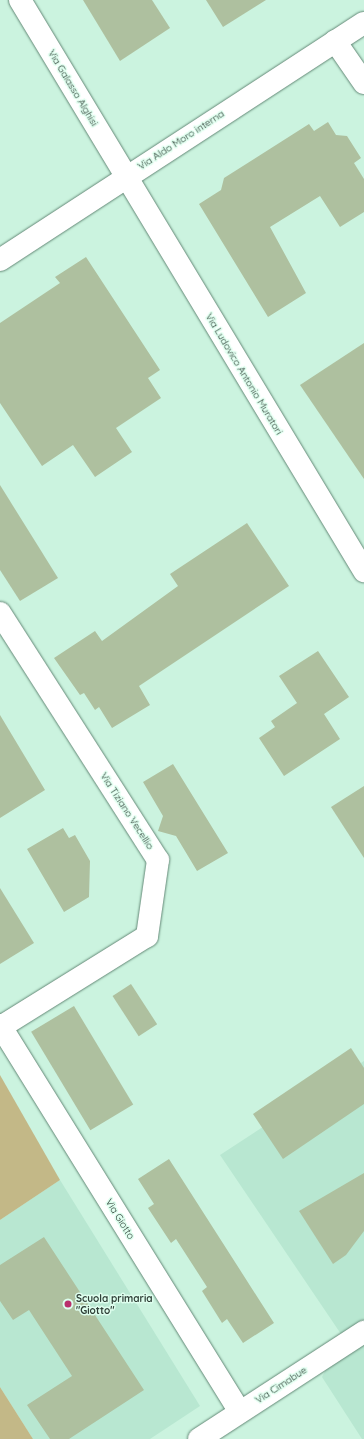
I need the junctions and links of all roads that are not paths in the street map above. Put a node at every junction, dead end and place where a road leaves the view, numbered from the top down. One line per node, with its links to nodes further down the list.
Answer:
1 (20, 0): 5 (street, Via Galasso Alghisi)
2 (364, 22): 3 (street, Via Aldo Moro interna)
3 (335, 41): 4 (street); 5 (street, Via Aldo Moro interna)
4 (364, 83)
5 (125, 176): 6 (street, Via Aldo Moro interna); 7 (street, Via Ludovico Antonio Muratori)
6 (0, 260)
7 (364, 571)
8 (0, 613): 9 (street, Via Tiziano Vecellio)
9 (1, 1026): 11 (street, Via Giotto)
10 (364, 1332): 11 (street, Via Cimabue)
11 (240, 1412): 12 (street, Via Cimabue)
12 (199, 1439)

